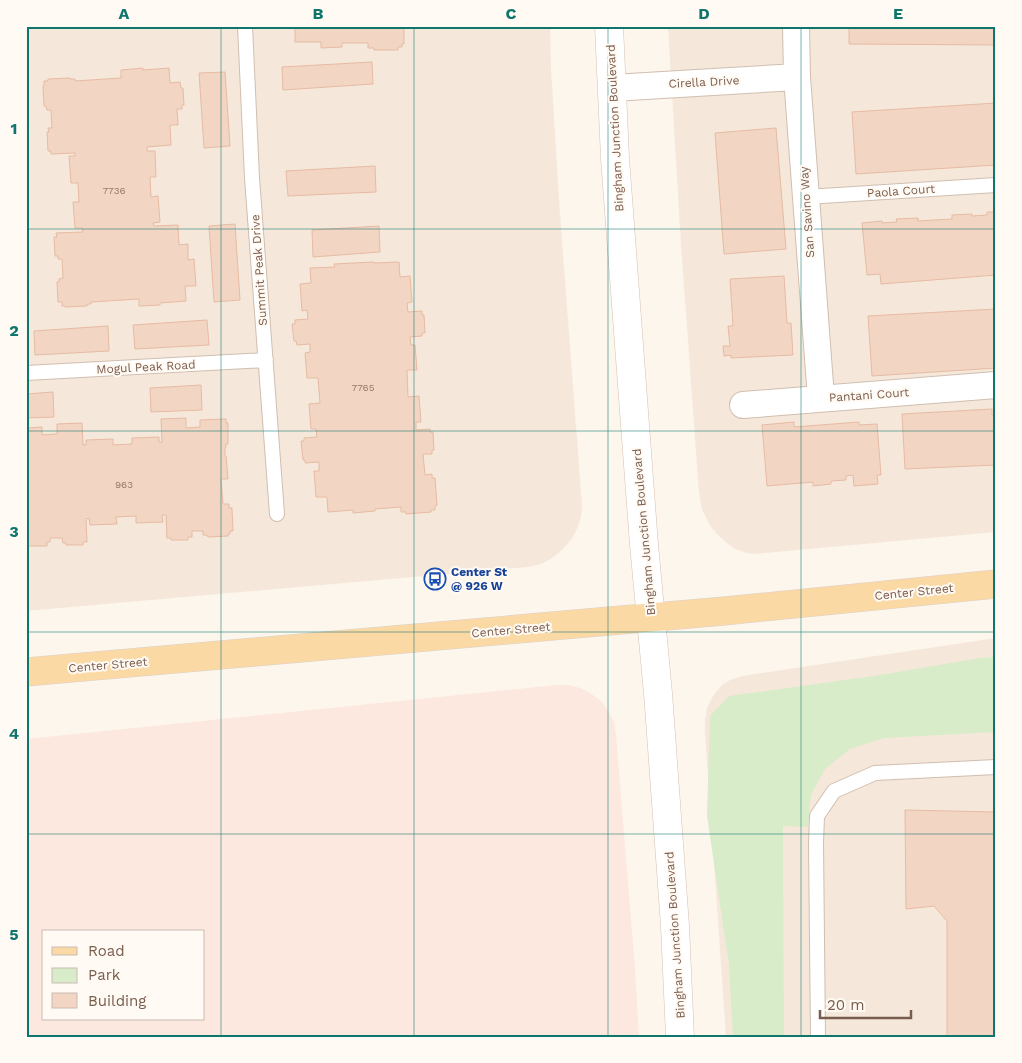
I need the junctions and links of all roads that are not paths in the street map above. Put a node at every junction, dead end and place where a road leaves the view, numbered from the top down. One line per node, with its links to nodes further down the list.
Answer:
1 (245, 26): 8 (lane, Summit Peak Drive)
2 (609, 26): 5 (main road, Bingham Junction Boulevard)
3 (796, 26): 4 (street, San Savino Way)
4 (797, 77): 5 (street, Cirella Drive); 7 (street, San Savino Way)
5 (612, 88): 15 (main road, Bingham Junction Boulevard)
6 (996, 184): 7 (lane, Paola Court)
7 (806, 197): 11 (street, San Savino Way)
8 (266, 360): 9 (lane, Mogul Peak Road); 13 (lane, Summit Peak Drive)
9 (26, 373)
10 (996, 386): 11 (street, Pantani Court)
11 (821, 398): 12 (street, Pantani Court)
12 (743, 405)
13 (278, 514)
14 (996, 584): 15 (main road, Center Street)
15 (651, 618): 16 (main road, Center Street); 18 (main road, Bingham Junction Boulevard)
16 (26, 672)
17 (996, 767): 19 (lane)
18 (680, 1037)
19 (818, 1037)

